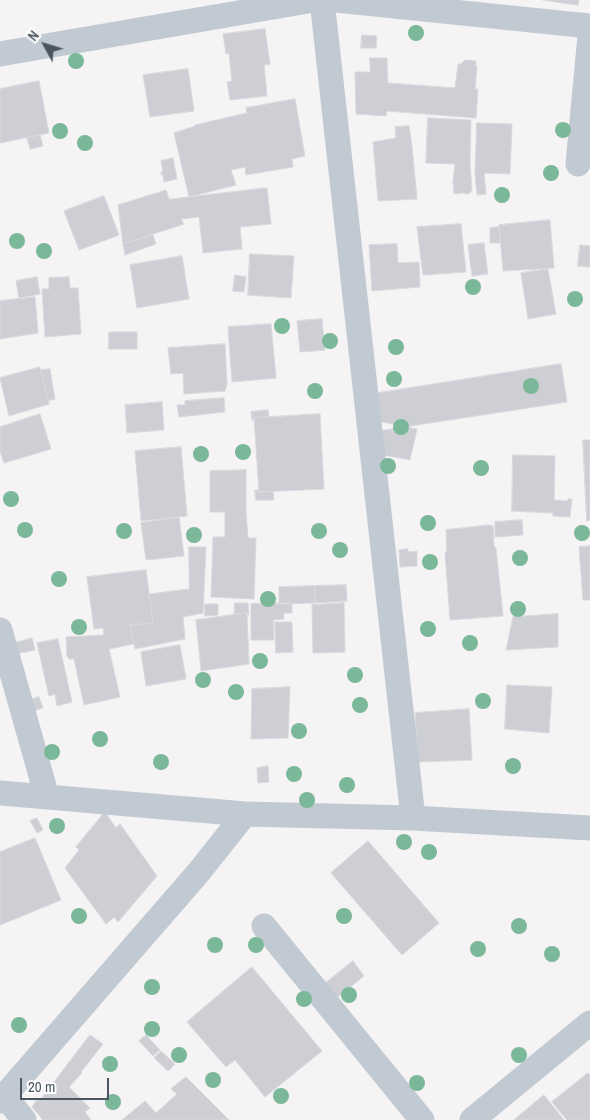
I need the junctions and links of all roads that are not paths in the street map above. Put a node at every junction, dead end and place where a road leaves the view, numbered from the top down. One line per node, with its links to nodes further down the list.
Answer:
1 (314, 0): 6 (street)
2 (322, 0): 12 (street)
3 (336, 0): 4 (street)
4 (590, 26)
5 (590, 36): 7 (street)
6 (0, 54)
7 (578, 164)
8 (0, 630): 10 (street)
9 (0, 793): 10 (street)
10 (47, 797): 11 (street)
11 (246, 814): 12 (street); 16 (street)
12 (413, 818): 13 (street)
13 (590, 828)
14 (264, 926): 18 (street)
15 (590, 1022): 19 (street)
16 (2, 1099): 17 (street)
17 (24, 1120)
18 (422, 1120)
19 (472, 1120)

